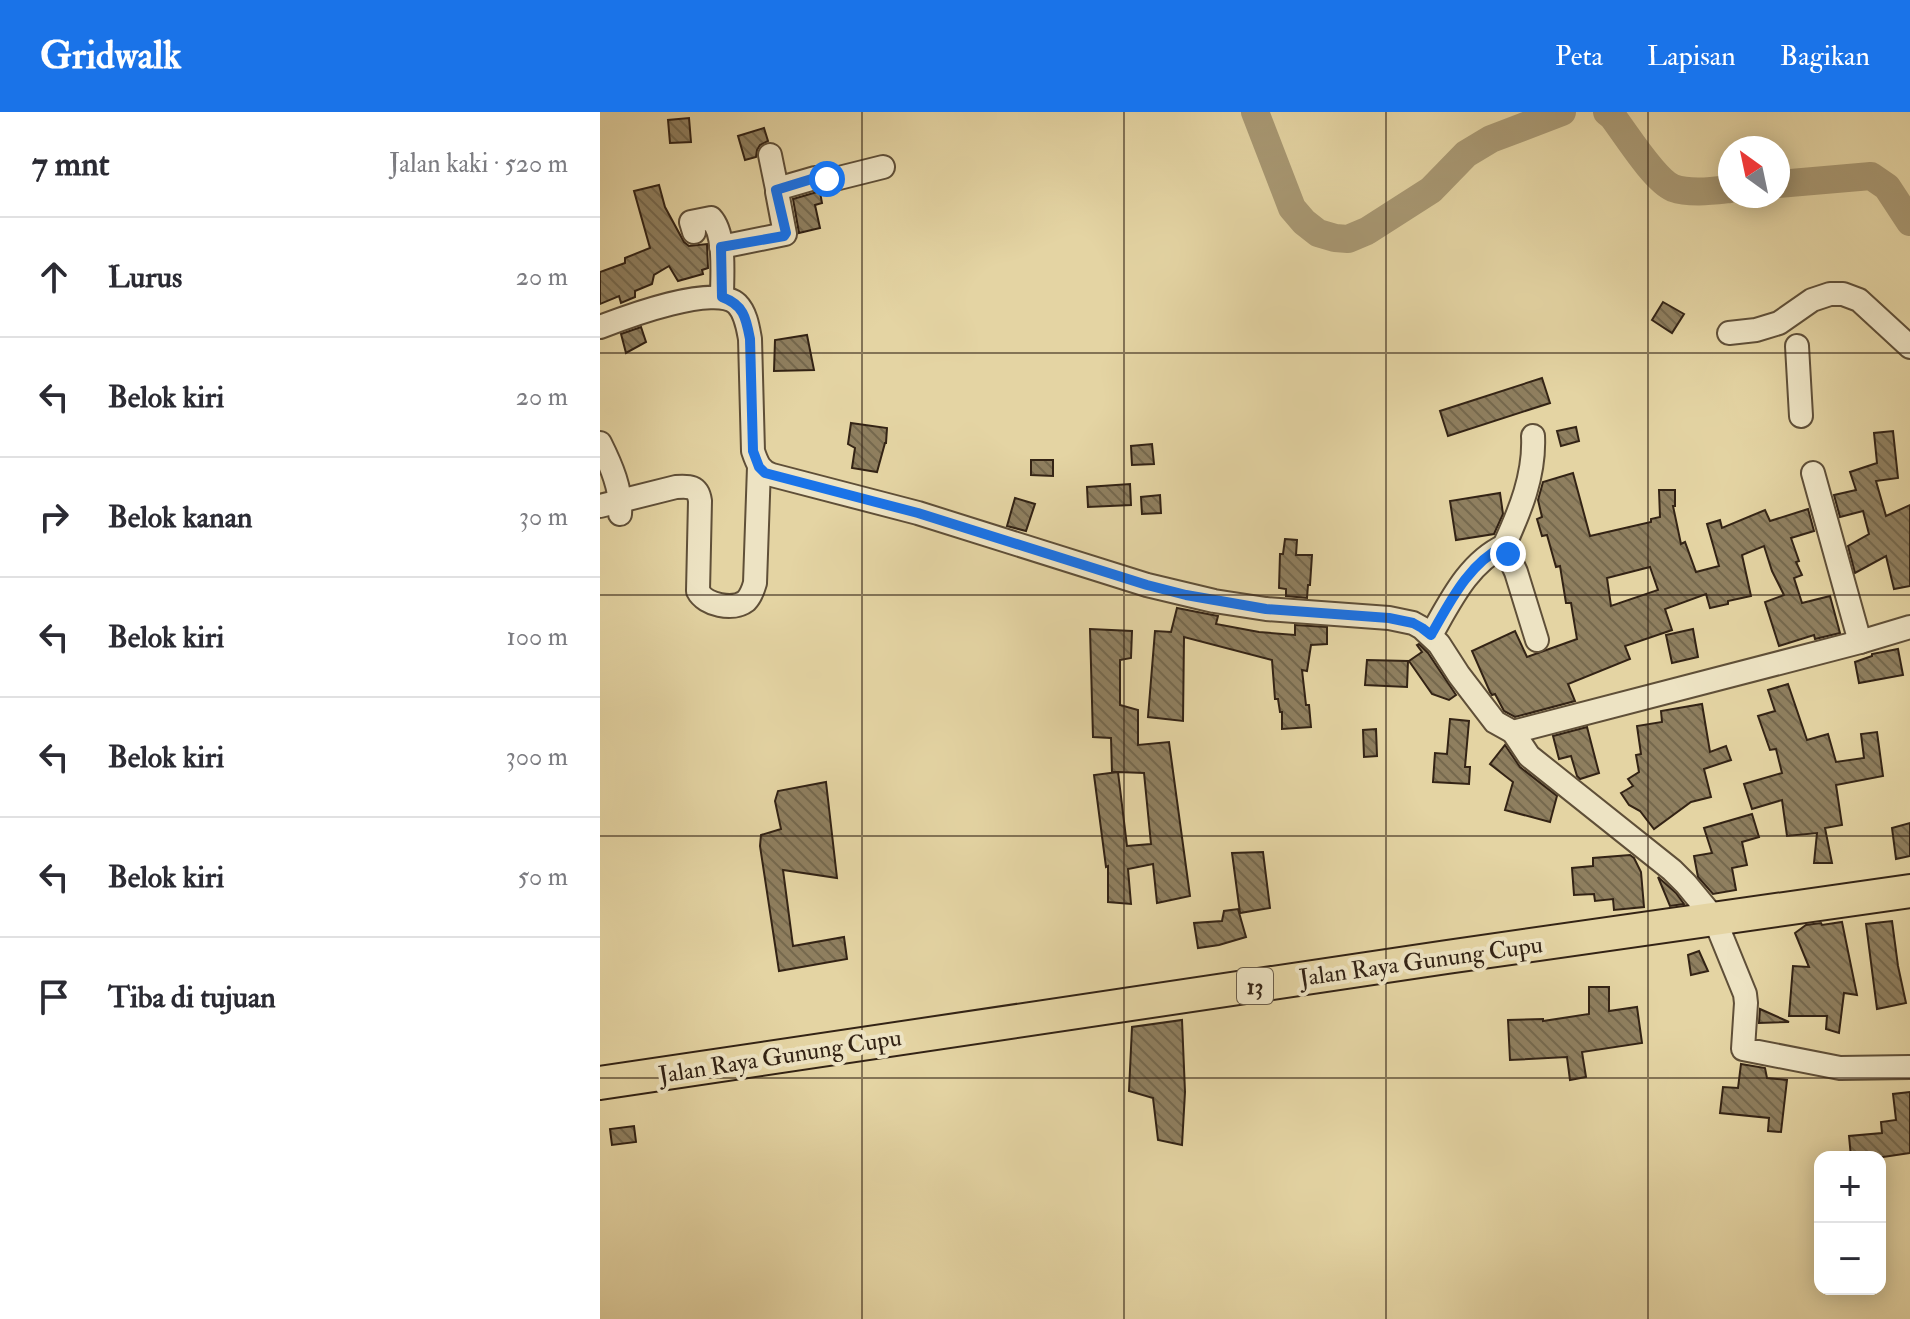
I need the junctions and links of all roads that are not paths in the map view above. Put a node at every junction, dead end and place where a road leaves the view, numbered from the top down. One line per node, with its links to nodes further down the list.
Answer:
1 (770, 155): 3 (street)
2 (883, 167): 3 (street)
3 (777, 189): 5 (street)
4 (694, 232): 5 (street)
5 (721, 247): 6 (street)
6 (722, 297): 7 (street); 14 (street)
7 (600, 327)
8 (1729, 333): 10 (street)
9 (1797, 346): 11 (street)
10 (1910, 347)
11 (1801, 416)
12 (1533, 436): 17 (street)
13 (600, 443): 16 (street)
14 (759, 467): 16 (street); 19 (street)
15 (1813, 473): 21 (street)
16 (612, 508)
17 (1504, 546): 19 (street); 20 (street)
18 (1910, 627): 21 (street)
19 (1431, 635): 22 (street)
20 (1537, 640)
21 (1860, 642): 22 (street)
22 (1513, 732): 24 (street)
23 (1910, 891): 24 (highway, Jalan Raya Gunung Cupu / 13)
24 (1714, 918): 25 (street); 26 (highway, Jalan Raya Gunung Cupu / 13)
25 (1910, 1067)
26 (600, 1083)

